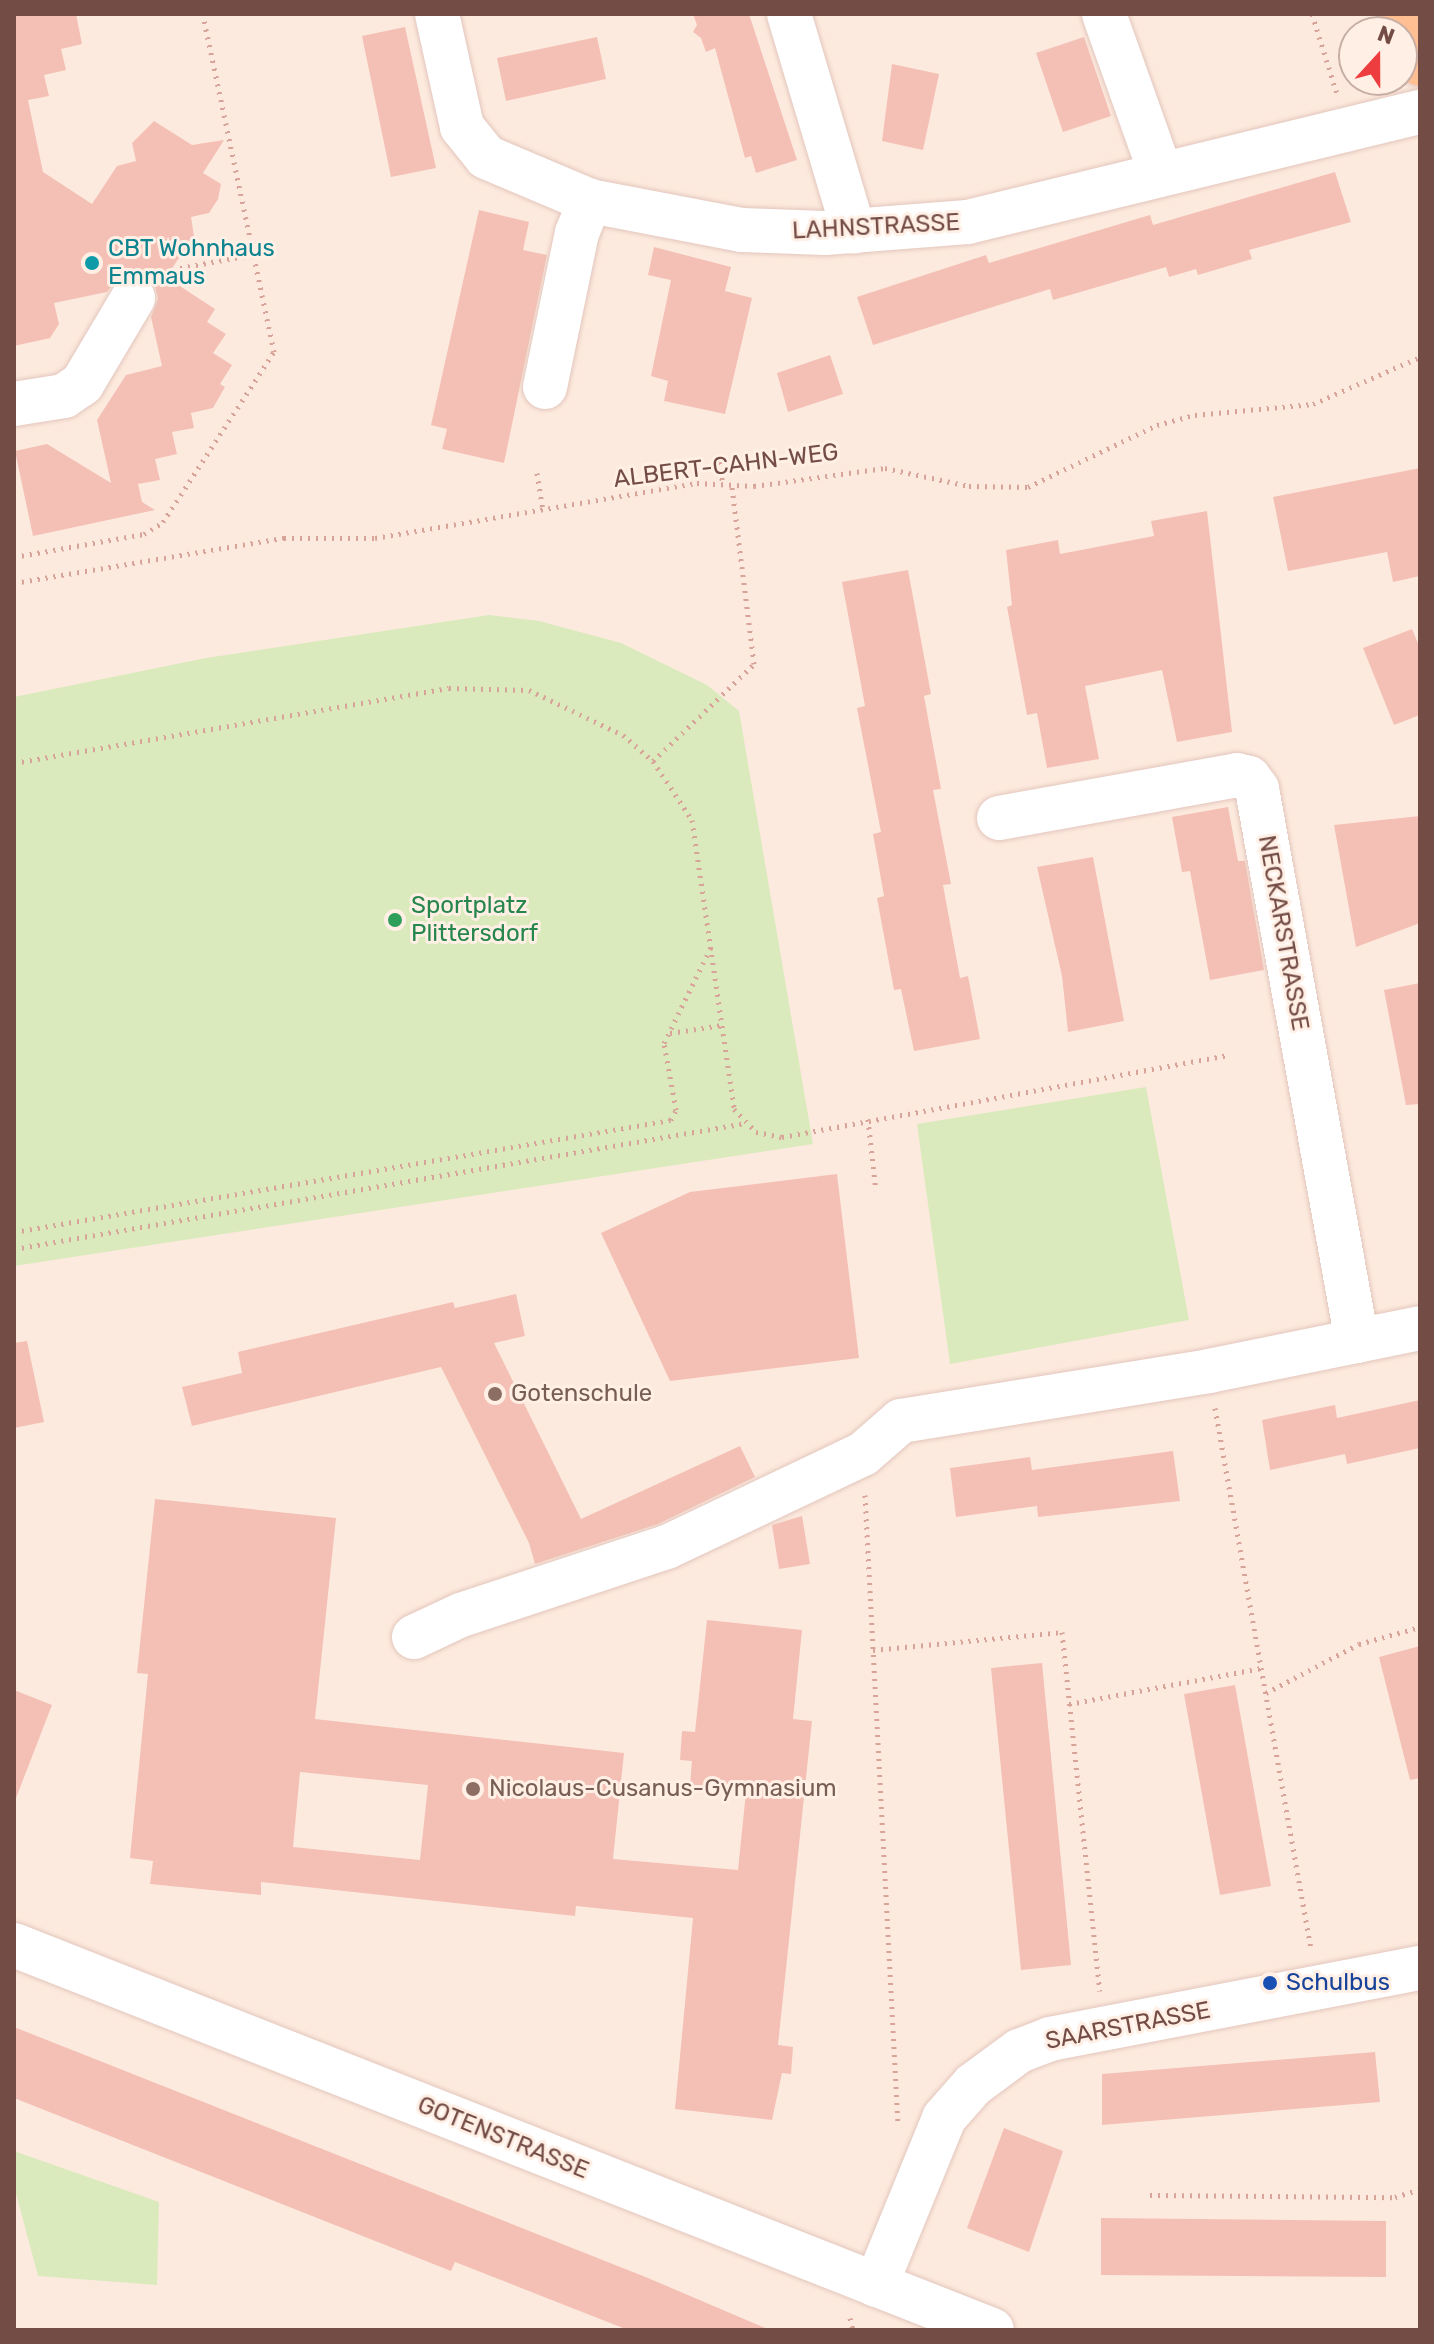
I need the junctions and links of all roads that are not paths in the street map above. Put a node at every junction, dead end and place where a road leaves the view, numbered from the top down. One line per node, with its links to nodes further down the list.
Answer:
1 (437, 14): 8 (street, LAHNSTRASSE)
2 (789, 14): 9 (street)
3 (1104, 14): 7 (street)
4 (1404, 14): 5 (main road)
5 (1420, 64)
6 (1420, 112): 7 (street, LAHNSTRASSE)
7 (1161, 174): 9 (street, LAHNSTRASSE)
8 (590, 201): 9 (street, LAHNSTRASSE); 11 (street)
9 (854, 232)
10 (133, 298): 12 (street)
11 (545, 387)
12 (14, 404)
13 (999, 818): 15 (street, NECKARSTRASSE)
14 (1420, 1328): 15 (street)
15 (1357, 1341): 16 (street)
16 (414, 1637)
17 (14, 1945): 19 (street, GOTENSTRASSE)
18 (1420, 1968): 19 (street, SAARSTRASSE)
19 (876, 2285): 20 (street, GOTENSTRASSE)
20 (992, 2330)

